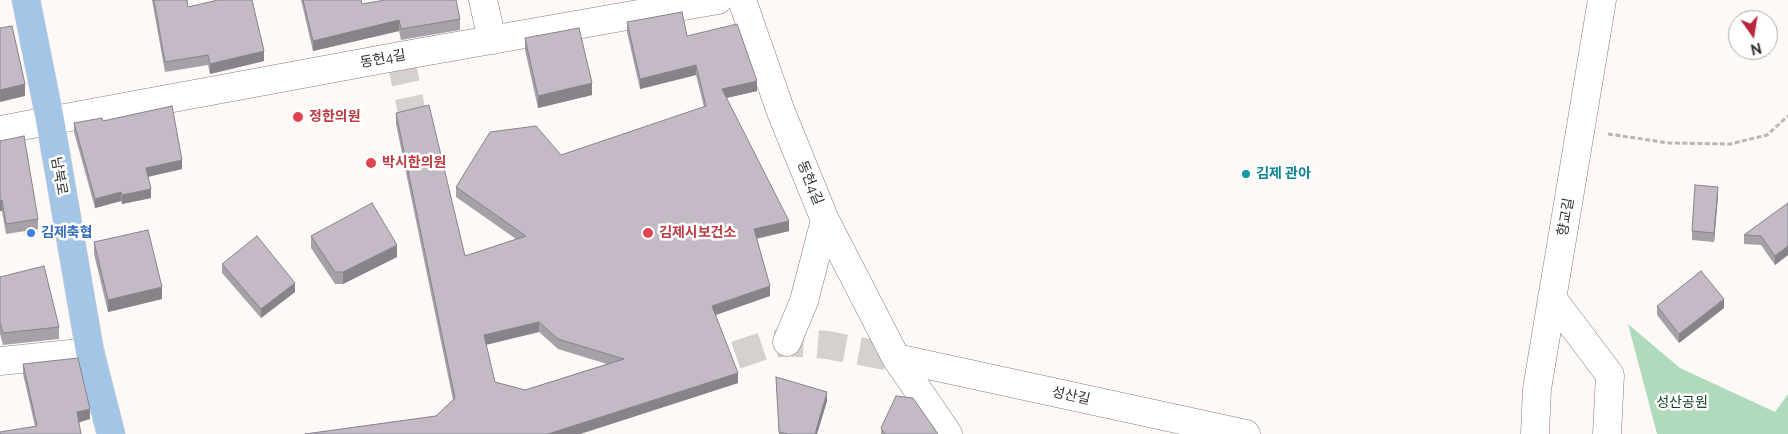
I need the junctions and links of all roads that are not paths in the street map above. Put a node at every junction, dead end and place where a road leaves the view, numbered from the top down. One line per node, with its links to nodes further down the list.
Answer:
1 (26, 0): 7 (main road, 남북로)
2 (483, 0): 6 (street)
3 (718, 0): 6 (street, 동헌4길)
4 (742, 0): 9 (street, 동헌4길)
5 (1602, 0): 10 (street, 향교길)
6 (492, 40): 7 (street, 동헌4길)
7 (50, 120): 8 (street, 동헌4길); 12 (main road, 남북로)
8 (0, 130)
9 (825, 220): 11 (street); 13 (street, 동헌4길)
10 (1552, 298): 18 (street, 향교길); 19 (street)
11 (787, 342)
12 (90, 352): 14 (street); 15 (main road, 남북로)
13 (896, 358): 16 (street, 동헌4길); 17 (street, 성산길)
14 (0, 361)
15 (111, 434)
16 (948, 434)
17 (1246, 434)
18 (1535, 434)
19 (1607, 434)

